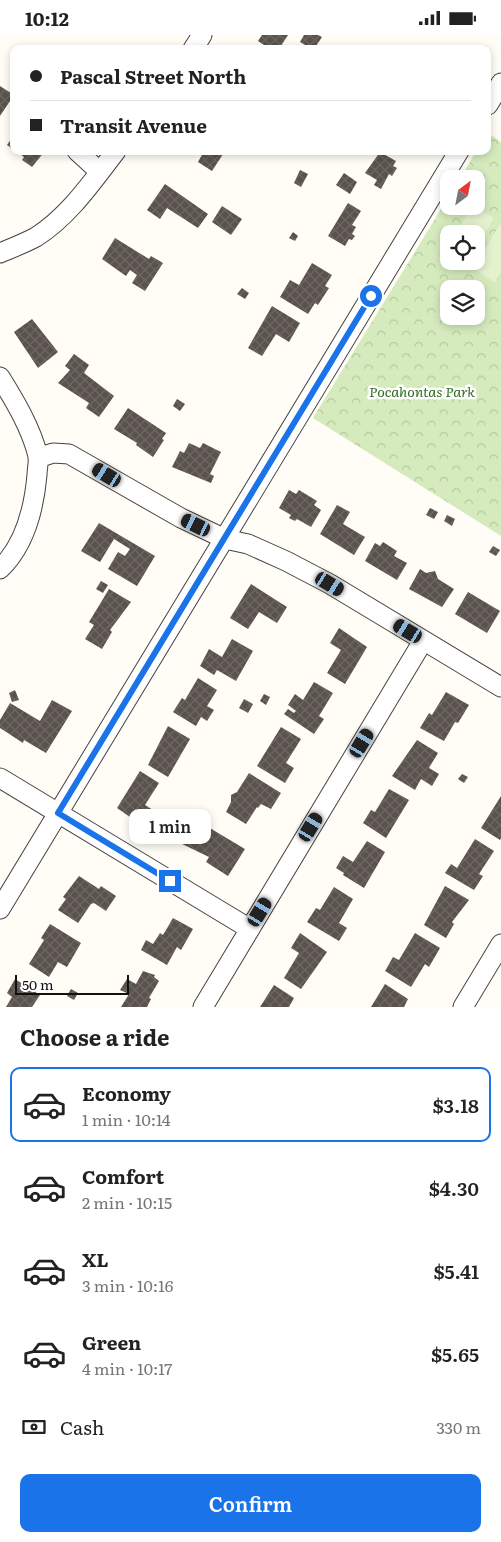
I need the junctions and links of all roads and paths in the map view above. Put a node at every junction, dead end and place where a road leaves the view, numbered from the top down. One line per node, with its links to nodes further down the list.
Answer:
1 (501, 83): 2 (street)
2 (491, 100)
3 (81, 155): 6 (street)
4 (113, 155): 6 (street)
5 (457, 155): 10 (street)
6 (100, 172): 7 (street)
7 (0, 253)
8 (0, 377): 9 (street)
9 (38, 458): 10 (street); 11 (street)
10 (225, 539): 12 (street); 15 (street)
11 (0, 569)
12 (423, 641): 13 (street); 17 (street)
13 (501, 687)
14 (0, 778): 15 (street)
15 (58, 813): 16 (street); 17 (street)
16 (0, 909)
17 (250, 929): 19 (street)
18 (501, 945): 20 (street)
19 (203, 1007)
20 (463, 1007)

